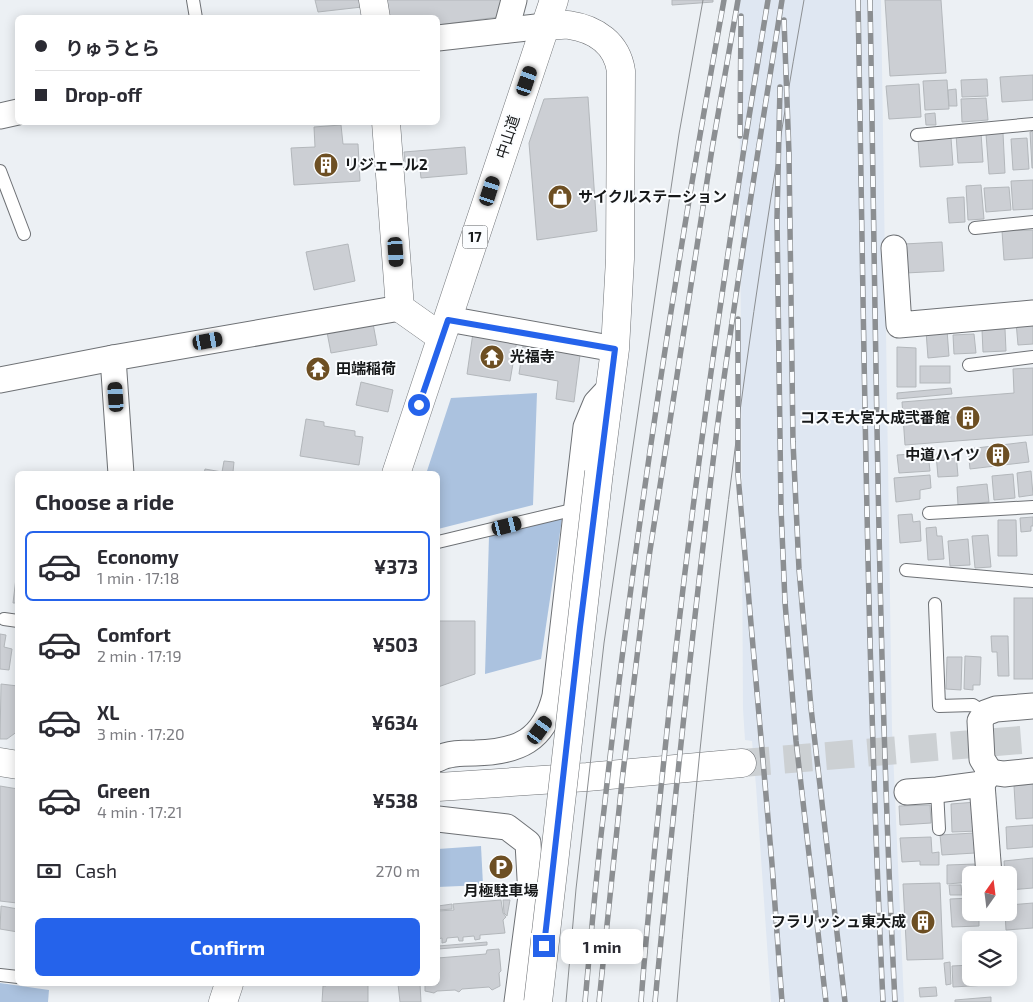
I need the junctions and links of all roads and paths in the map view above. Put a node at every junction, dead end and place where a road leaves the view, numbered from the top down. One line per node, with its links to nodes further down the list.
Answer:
1 (194, 0): 5 (lane)
2 (373, 0): 6 (main road)
3 (514, 0): 8 (street)
4 (554, 0): 7 (main road, 中山道 / 17)
5 (196, 15)
6 (376, 15)
7 (545, 26): 8 (street); 22 (main road, 中山道 / 17); 23 (main road)
8 (506, 30): 9 (street)
9 (440, 38)
10 (15, 113): 11 (street)
11 (0, 116)
12 (1033, 124): 14 (lane)
13 (386, 125): 20 (main road)
14 (917, 135)
15 (0, 171): 18 (lane)
16 (1033, 222): 17 (lane)
17 (975, 228)
18 (24, 234)
19 (894, 248): 21 (street)
20 (400, 308): 22 (main road); 24 (street)
21 (1033, 313)
22 (444, 328): 23 (street); 30 (main road, 中山道 / 17)
23 (615, 349): 28 (main road)
24 (113, 358): 27 (street); 29 (street)
25 (1033, 358): 26 (lane)
26 (969, 365)
27 (0, 380)
28 (609, 389): 32 (street); 59 (main road, bridge)
29 (121, 471)
30 (397, 471)
31 (1033, 507): 33 (lane)
32 (576, 509): 34 (lane); 42 (street)
33 (929, 513)
34 (440, 542)
35 (906, 570): 36 (lane)
36 (1033, 581)
37 (935, 604): 41 (lane)
38 (4, 619): 39 (lane)
39 (15, 621)
40 (1033, 706): 41 (street)
41 (985, 714): 47 (street)
42 (440, 758)
43 (0, 762): 45 (main road)
44 (742, 763): 48 (main road)
45 (15, 764)
46 (1033, 771): 47 (street)
47 (986, 778): 49 (street); 53 (street)
48 (440, 787)
49 (937, 790): 50 (street); 52 (lane)
50 (907, 792)
51 (440, 819): 58 (street)
52 (939, 829)
53 (989, 866)
54 (0, 975): 55 (lane)
55 (15, 977)
56 (228, 986): 57 (main road)
57 (223, 1002)
58 (518, 1002)
59 (538, 1002)

